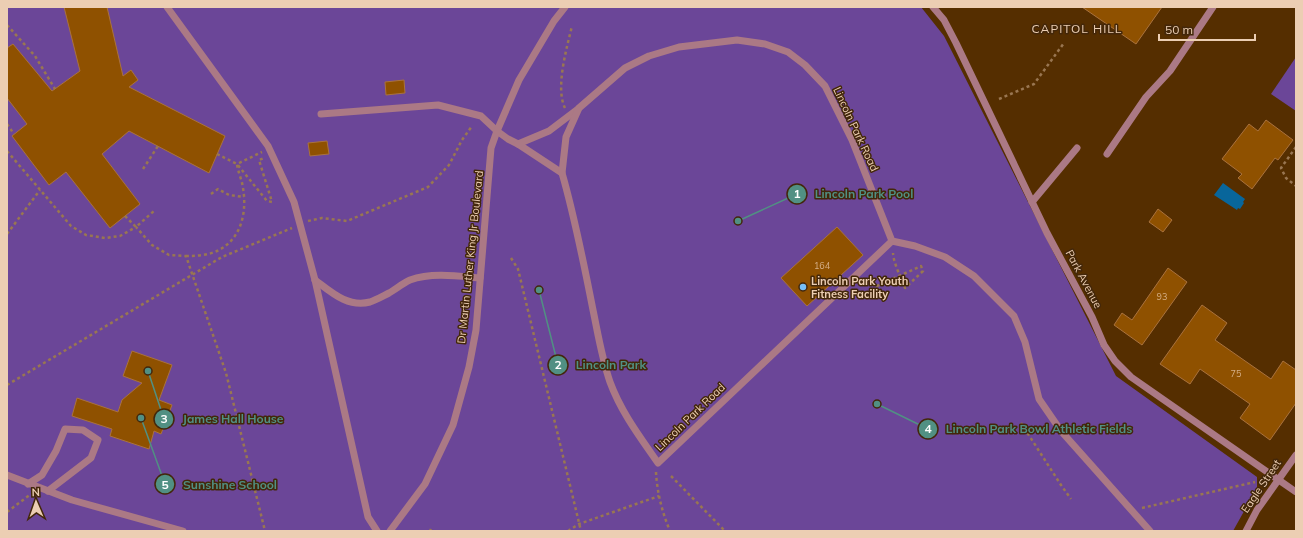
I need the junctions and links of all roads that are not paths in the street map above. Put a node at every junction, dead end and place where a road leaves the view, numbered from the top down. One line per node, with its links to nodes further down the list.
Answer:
1 (167, 7): 15 (street)
2 (565, 7): 7 (street, Dr Martin Luther King Jr Boulevard)
3 (933, 7): 12 (street, Park Avenue)
4 (1213, 7): 10 (street)
5 (579, 108): 8 (street, Lincoln Park Road); 11 (street, Lincoln Park Road); 13 (street, Lincoln Park Road)
6 (321, 114): 7 (street)
7 (497, 131): 8 (street); 14 (street, Dr Martin Luther King Jr Boulevard)
8 (518, 144): 11 (street)
9 (1077, 148): 12 (street)
10 (1107, 154)
11 (562, 173): 13 (street, Lincoln Park Road)
12 (1032, 202): 18 (street, Park Avenue)
13 (892, 241): 25 (street)
14 (480, 278): 15 (street); 24 (street, Dr Martin Luther King Jr Boulevard)
15 (315, 280): 23 (street)
16 (1296, 454): 18 (street, Eagle Street)
17 (7, 475): 19 (street)
18 (1278, 480): 21 (street, Park Avenue); 26 (street, Eagle Street)
19 (28, 484): 20 (street); 20 (street)
20 (48, 491): 22 (street)
21 (1296, 492)
22 (183, 531)
23 (377, 531)
24 (390, 531)
25 (1150, 531)
26 (1246, 531)

